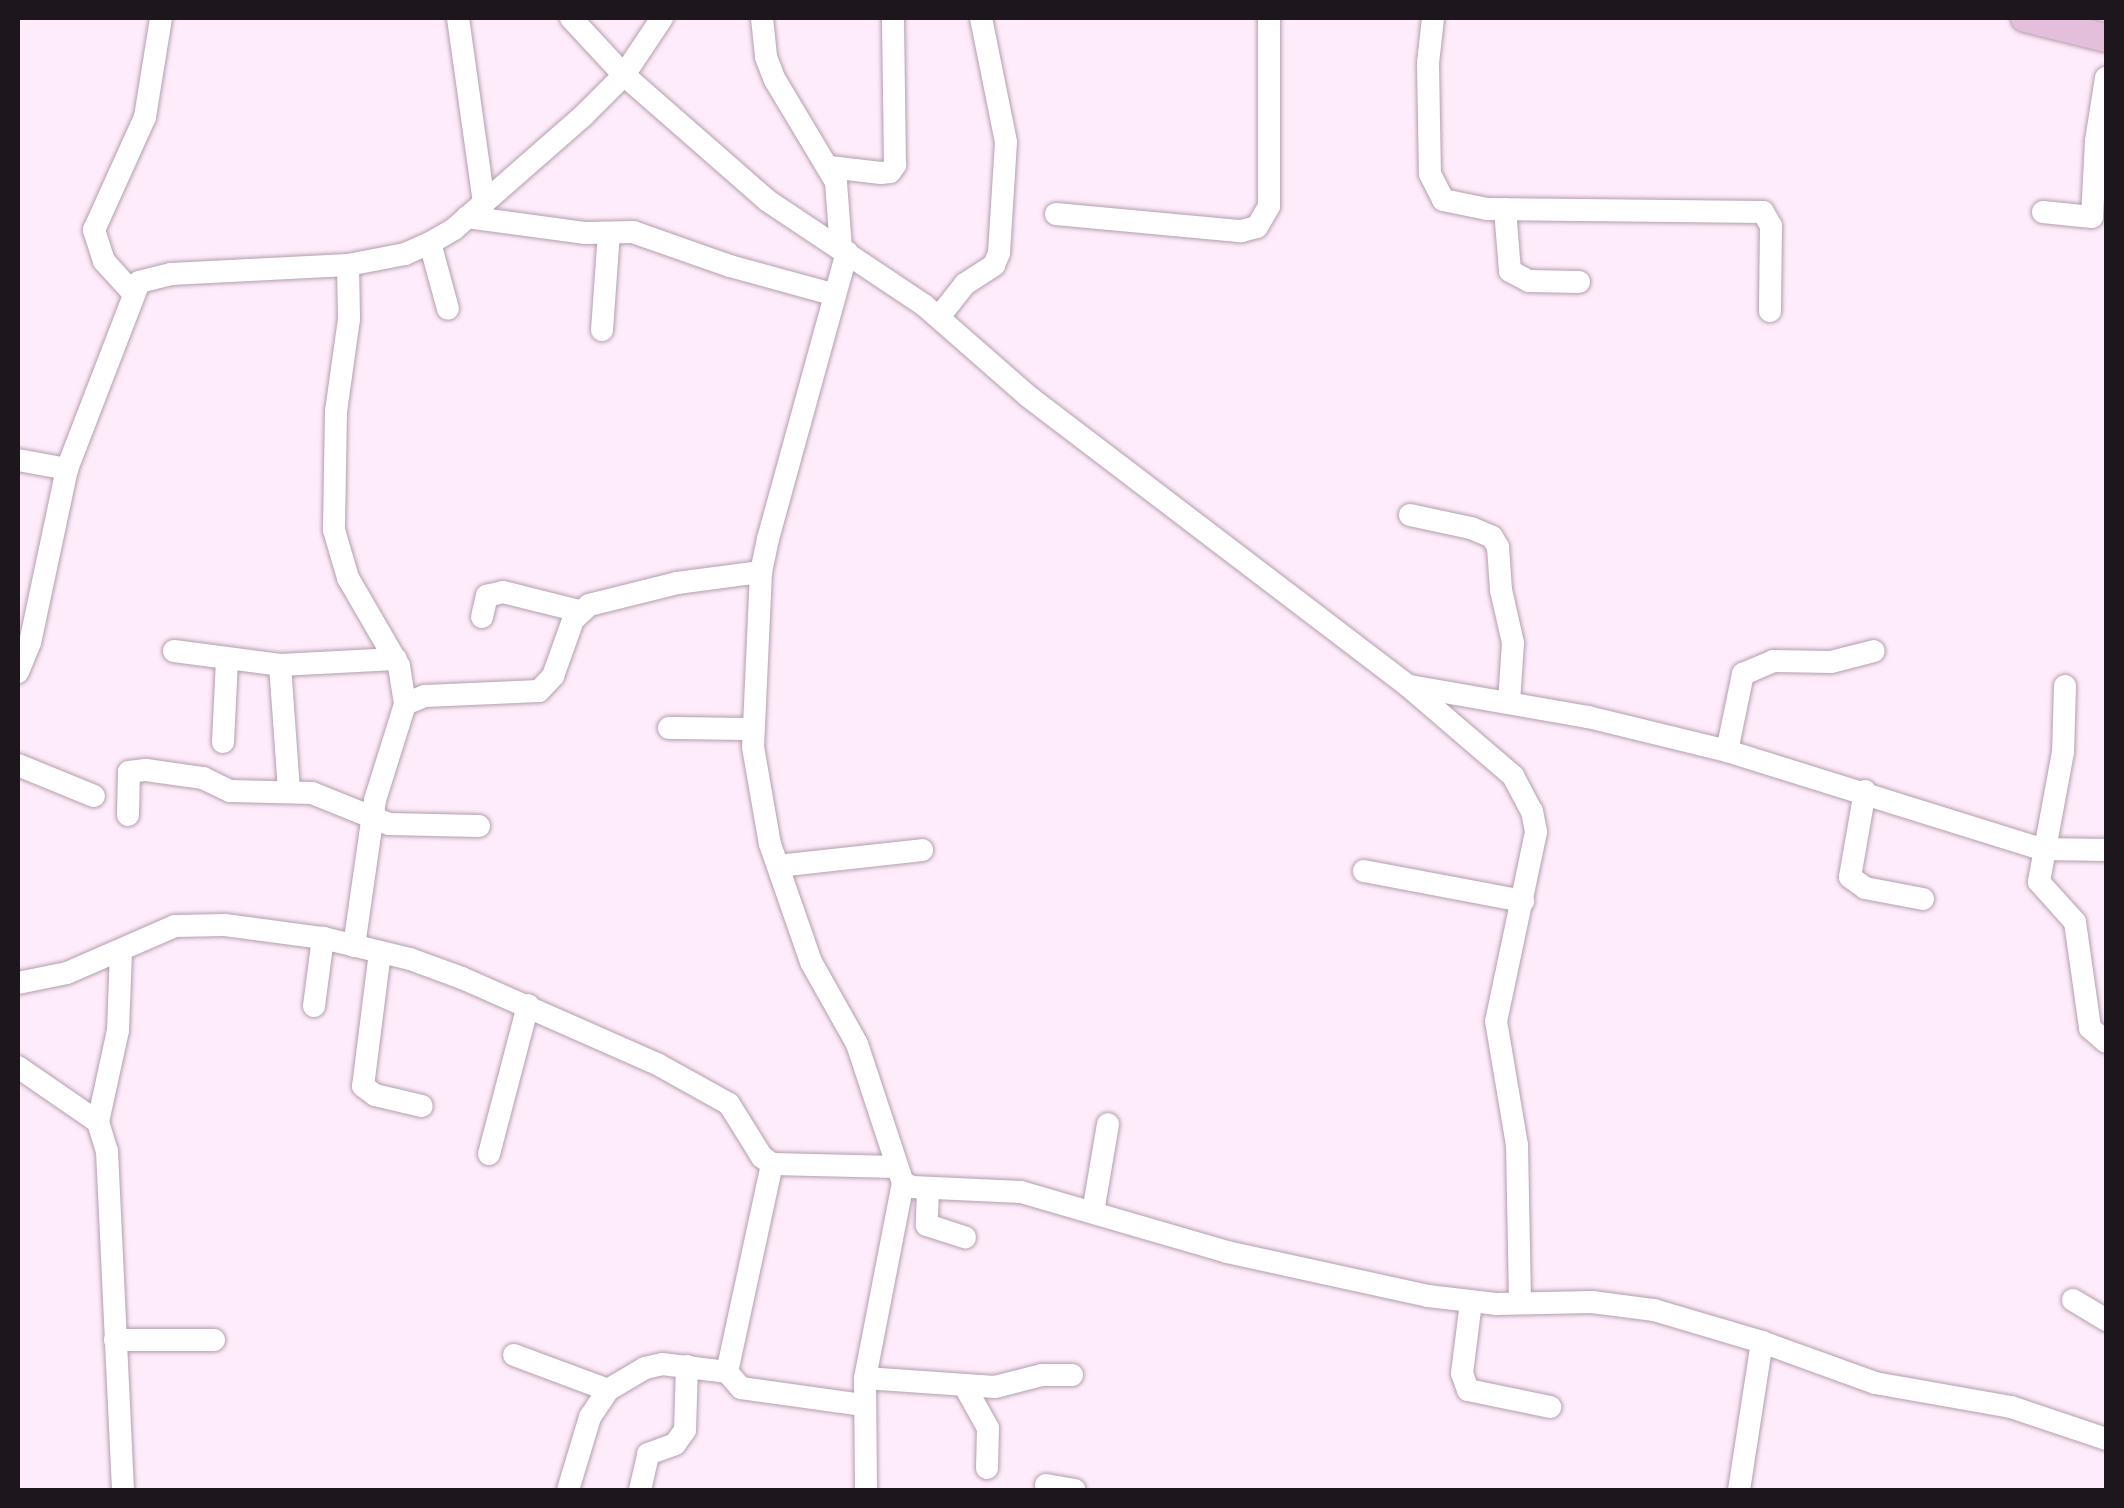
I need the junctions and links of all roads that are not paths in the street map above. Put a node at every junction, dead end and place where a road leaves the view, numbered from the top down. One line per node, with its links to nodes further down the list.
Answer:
1 (161, 18): 24 (street)
2 (458, 18): 16 (street)
3 (571, 18): 12 (street)
4 (662, 18): 12 (street)
5 (762, 18): 14 (street)
6 (893, 18): 14 (street)
7 (980, 18): 28 (street)
8 (1269, 18): 18 (street)
9 (1433, 18): 15 (street)
10 (2040, 19): 11 (main road)
11 (2106, 38)
12 (624, 74): 16 (street); 21 (street)
13 (2106, 78): 17 (street)
14 (830, 167): 21 (street)
15 (1505, 208): 23 (street); 27 (street)
16 (475, 210): 19 (street); 20 (street)
17 (2043, 212)
18 (1056, 214)
19 (609, 233): 25 (street); 29 (street)
20 (430, 243): 22 (street); 26 (street)
21 (844, 250): 25 (street); 28 (street)
22 (348, 265): 24 (street); 38 (street)
23 (1580, 282)
24 (132, 292): 31 (street)
25 (835, 295): 33 (street)
26 (448, 310)
27 (1770, 311)
28 (938, 317): 42 (street)
29 (602, 330)
30 (18, 460): 31 (street)
31 (66, 468): 41 (street)
32 (1410, 515): 44 (street)
33 (761, 572): 34 (street); 47 (street)
34 (579, 611): 35 (street); 45 (street)
35 (482, 616)
36 (174, 651): 39 (street)
37 (1874, 651): 49 (street)
38 (396, 659): 40 (street); 45 (street)
39 (227, 660): 40 (street); 48 (street)
40 (280, 665): 52 (street)
41 (18, 672)
42 (1406, 685): 44 (street); 63 (street)
43 (2065, 686): 57 (street)
44 (1509, 702): 49 (street)
45 (405, 704): 55 (street)
46 (669, 728): 47 (street)
47 (753, 729): 60 (street)
48 (223, 742)
49 (1727, 751): 51 (street)
50 (18, 765): 53 (street)
51 (1865, 791): 57 (street); 62 (street)
52 (289, 792): 54 (street); 55 (street)
53 (94, 796)
54 (128, 815)
55 (372, 815): 56 (street); 65 (street)
56 (479, 826)
57 (2042, 849): 59 (street); 71 (street)
58 (922, 850): 60 (street)
59 (2106, 850)
60 (778, 866): 78 (street)
61 (1364, 871): 63 (street)
62 (1923, 899)
63 (1523, 901): 84 (street)
64 (323, 938): 65 (street); 66 (street); 70 (street)
65 (354, 946): 67 (street)
66 (122, 951): 68 (street); 74 (street)
67 (380, 952): 69 (street); 73 (street)
68 (18, 982)
69 (528, 1005): 76 (street); 77 (street)
70 (314, 1006)
71 (2106, 1042)
72 (18, 1067): 74 (street)
73 (422, 1106)
74 (98, 1122): 86 (street)
75 (1108, 1124): 80 (street)
76 (490, 1154)
77 (772, 1164): 78 (street); 91 (street)
78 (900, 1175): 79 (street); 93 (street)
79 (928, 1188): 80 (street); 81 (street)
80 (1093, 1212): 83 (street)
81 (965, 1237)
82 (2073, 1300): 85 (street)
83 (1471, 1302): 84 (street); 97 (street)
84 (1520, 1303): 88 (street)
85 (2106, 1320)
86 (115, 1340): 87 (street); 101 (street)
87 (214, 1340)
88 (1762, 1342): 98 (street); 106 (street)
89 (514, 1354): 95 (street)
90 (687, 1366): 91 (street); 95 (street); 103 (street)
91 (727, 1372): 96 (street)
92 (1072, 1374): 94 (street)
93 (865, 1378): 94 (street); 96 (street)
94 (964, 1385): 99 (street)
95 (608, 1390): 102 (street)
96 (862, 1405): 104 (street)
97 (1550, 1407)
98 (2106, 1439)
99 (988, 1468)
100 (1046, 1485): 105 (street)
101 (122, 1490)
102 (568, 1490)
103 (640, 1490)
104 (866, 1490)
105 (1075, 1490)
106 (1739, 1490)

